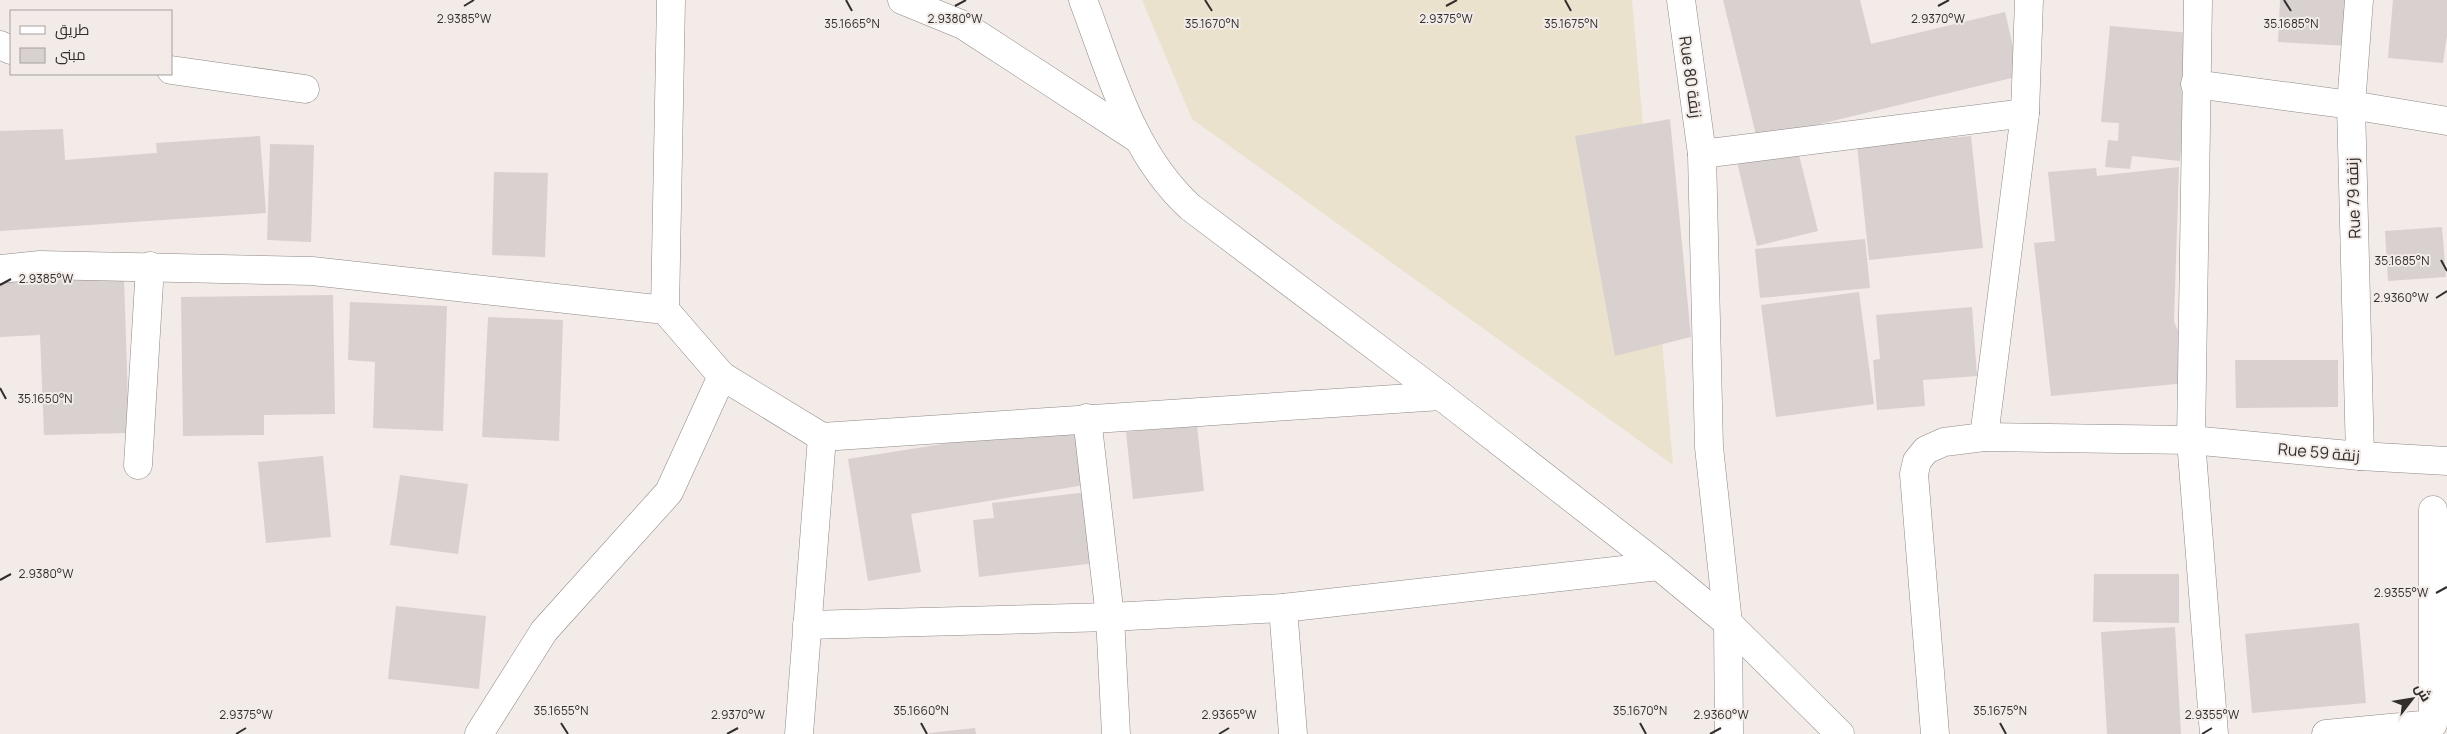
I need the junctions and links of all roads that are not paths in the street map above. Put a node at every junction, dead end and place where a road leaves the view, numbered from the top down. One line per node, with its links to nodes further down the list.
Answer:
1 (671, 0): 20 (street)
2 (902, 0): 9 (street)
3 (935, 0): 9 (street)
4 (1083, 0): 16 (street)
5 (1681, 0): 17 (street, Rue 80 زنقة)
6 (2030, 0): 14 (street)
7 (2198, 0): 11 (street)
8 (2359, 0): 13 (street, Rue 79 زنقة)
9 (963, 25): 16 (street)
10 (172, 70): 12 (street)
11 (2195, 84): 13 (street); 26 (street)
12 (305, 90)
13 (2351, 105): 15 (street); 27 (street, Rue 79 زنقة)
14 (2025, 113): 17 (street); 25 (street)
15 (2447, 121)
16 (1135, 137): 22 (street)
17 (1702, 154): 34 (street, Rue 80 زنقة)
18 (150, 266): 19 (street); 20 (street); 29 (street)
19 (0, 270)
20 (665, 310): 21 (street)
21 (722, 376): 24 (street); 36 (street)
22 (1441, 396): 23 (street); 31 (street)
23 (1087, 418): 24 (street); 33 (street)
24 (822, 437): 35 (street)
25 (1984, 437): 26 (street, Rue 59 زنقة); 42 (street, Rue 59 زنقة)
26 (2191, 440): 27 (street, Rue 59 زنقة); 43 (street)
27 (2360, 456): 28 (street, Rue 59 زنقة)
28 (2447, 461)
29 (138, 465)
30 (2433, 510): 44 (street)
31 (1659, 566): 32 (street); 34 (street)
32 (1283, 608): 33 (street); 39 (street)
33 (1110, 617): 35 (street); 38 (street)
34 (1728, 623): 40 (street, Rue 80 زنقة); 41 (street)
35 (807, 625): 37 (street)
36 (479, 734)
37 (799, 734)
38 (1116, 734)
39 (1293, 734)
40 (1729, 734)
41 (1840, 734)
42 (1935, 734)
43 (2214, 734)
44 (2326, 734)

